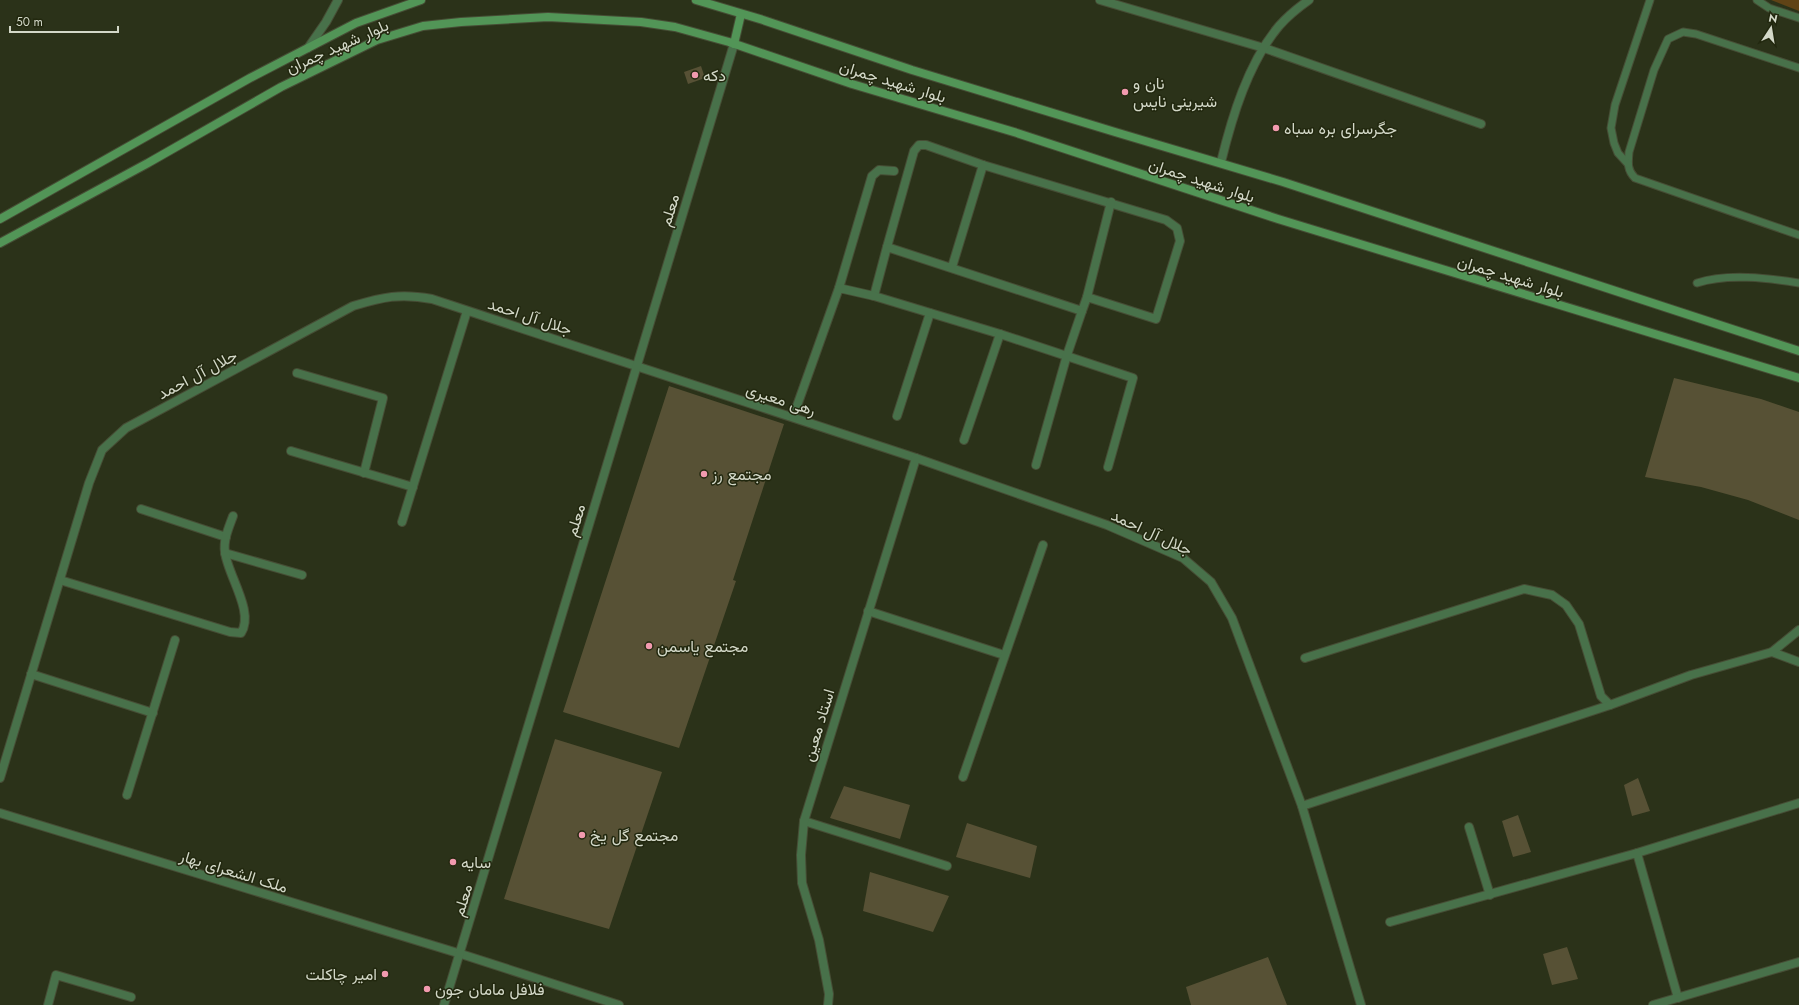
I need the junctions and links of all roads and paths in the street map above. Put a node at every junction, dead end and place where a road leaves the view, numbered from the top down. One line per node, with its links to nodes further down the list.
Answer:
1 (338, 0): 11 (street)
2 (421, 0): 11 (main road, بلوار شهید چمران)
3 (696, 0): 8 (main road, بلوار شهید چمران)
4 (1100, 0): 12 (street)
5 (1309, 0): 12 (street)
6 (1650, 0): 16 (lane)
7 (1757, 0): 9 (lane)
8 (740, 14): 10 (main road); 15 (main road, بلوار شهید چمران)
9 (1799, 18)
10 (734, 44): 22 (main road, بلوار شهید چمران); 36 (street, معلم); 38 (main road, بلوار شهید چمران)
11 (308, 48): 20 (main road, بلوار شهید چمران)
12 (1264, 48): 14 (street); 15 (street)
13 (1799, 68): 16 (lane)
14 (1481, 124)
15 (1221, 162): 34 (main road, بلوار شهید چمران)
16 (1628, 164): 21 (lane)
17 (983, 165): 19 (street); 23 (street); 24 (street)
18 (894, 172): 27 (street)
19 (1111, 202): 29 (street); 29 (street)
20 (0, 219)
21 (1799, 236)
22 (0, 242)
23 (887, 247): 24 (street); 28 (street)
24 (952, 268): 31 (street)
25 (1697, 283): 26 (lane)
26 (1799, 283)
27 (839, 288): 28 (street); 40 (street)
28 (874, 296): 32 (street)
29 (1087, 297): 31 (street)
30 (467, 311): 36 (street, جلال آل احمد); 47 (street); 55 (street, جلال آل احمد)
31 (1082, 311): 35 (street)
32 (930, 313): 33 (street); 39 (street)
33 (1000, 334): 35 (street); 41 (street)
34 (1799, 351)
35 (1067, 355): 44 (street); 45 (street)
36 (636, 366): 40 (street, رهی معیری); 78 (street, معلم)
37 (297, 372): 46 (street)
38 (1799, 378)
39 (896, 416)
40 (793, 417): 43 (street, رهی معیری)
41 (964, 440)
42 (291, 451): 46 (street)
43 (916, 458): 56 (street, استاد معین); 70 (street, جلال آل احمد)
44 (1036, 465)
45 (1108, 467)
46 (364, 473): 47 (street)
47 (413, 487): 50 (street)
48 (141, 509): 51 (street)
49 (233, 516): 51 (street)
50 (402, 522)
51 (226, 537): 53 (street)
52 (1043, 545): 60 (street)
53 (225, 552): 54 (street); 55 (street)
54 (302, 575)
55 (60, 580): 63 (street, جلال آل احمد)
56 (868, 611): 60 (street); 72 (street, استاد معین)
57 (1799, 630): 59 (street)
58 (175, 640): 65 (street)
59 (1772, 652): 62 (street); 64 (street)
60 (1004, 655): 66 (street)
61 (1305, 658): 64 (street)
62 (1799, 662)
63 (31, 674): 65 (street); 67 (street, جلال آل احمد)
64 (1610, 705): 70 (street)
65 (153, 714): 68 (street)
66 (963, 777)
67 (0, 778)
68 (127, 795)
69 (1799, 803): 74 (street)
70 (1302, 806): 86 (street, جلال آل احمد)
71 (0, 813): 78 (street, ملک الشعرای بهار)
72 (804, 821): 75 (street); 85 (street, استاد معین)
73 (1469, 827): 76 (street)
74 (1637, 854): 76 (street); 81 (street)
75 (948, 866)
76 (1490, 895): 77 (street)
77 (1390, 922)
78 (461, 954): 83 (street, معلم); 84 (street, ملک الشعرای بهار)
79 (1799, 962): 81 (street)
80 (131, 997): 82 (street)
81 (1678, 998): 87 (street)
82 (48, 1005)
83 (444, 1005)
84 (619, 1005)
85 (828, 1005)
86 (1361, 1005)
87 (1653, 1005)

